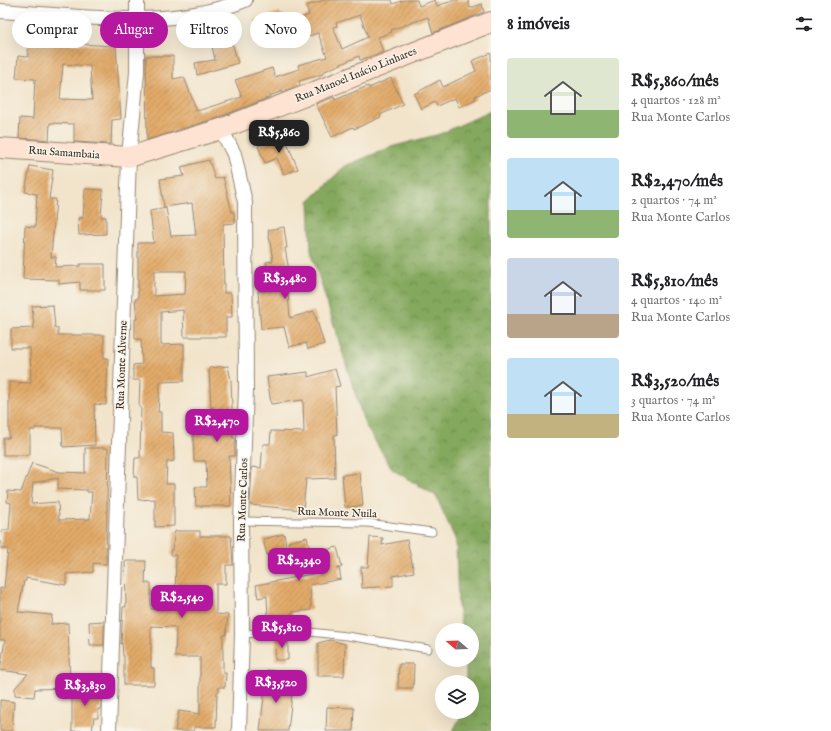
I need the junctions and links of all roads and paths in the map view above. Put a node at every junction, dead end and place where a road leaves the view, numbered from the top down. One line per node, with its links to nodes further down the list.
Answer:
1 (137, 0): 4 (street, Rua Monte Alverne)
2 (244, 0): 6 (street)
3 (0, 11): 5 (street)
4 (137, 12)
5 (100, 17)
6 (168, 17)
7 (491, 22): 9 (main road, Rua Manoel Inácio Linhares)
8 (136, 48): 11 (street, Rua Monte Alverne)
9 (221, 129): 11 (main road, Rua Manoel Inácio Linhares); 12 (street, Rua Monte Carlos)
10 (0, 148): 11 (main road, Rua Samambaia)
11 (129, 157): 16 (street, Rua Monte Alverne)
12 (241, 521): 13 (lane, Rua Monte Nuila); 14 (street, Rua Monte Carlos)
13 (432, 532)
14 (242, 634): 15 (lane); 17 (street, Rua Monte Carlos)
15 (428, 649)
16 (109, 731)
17 (239, 731)

